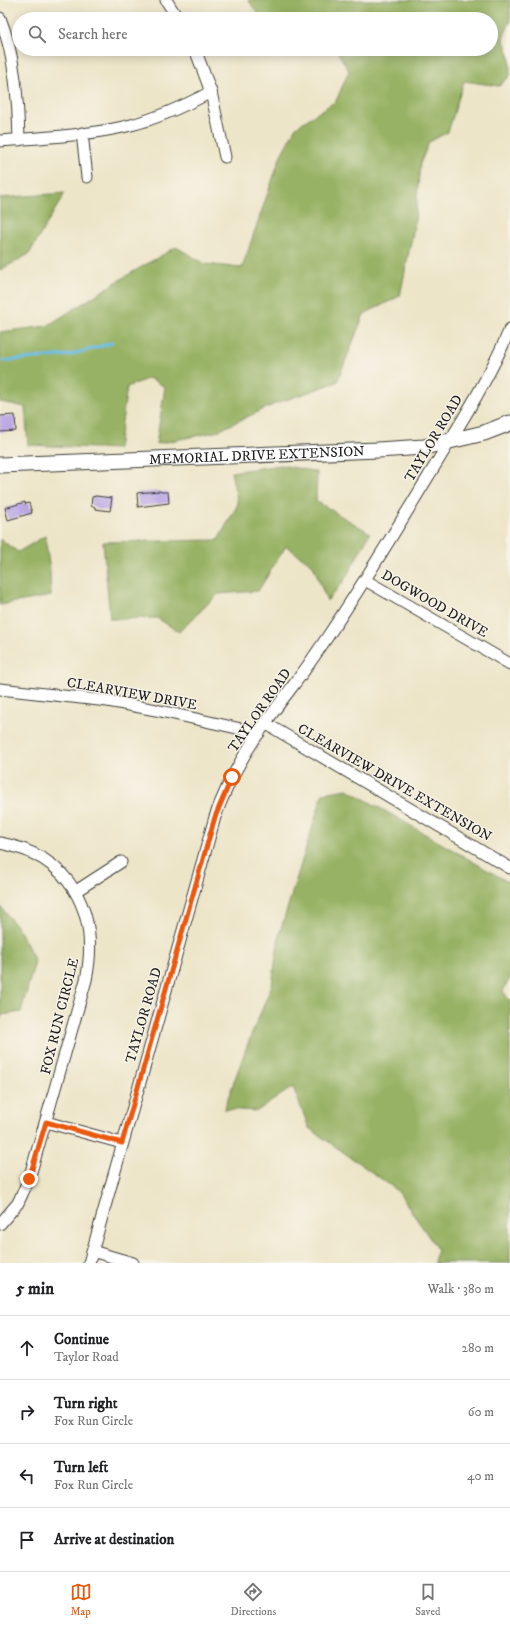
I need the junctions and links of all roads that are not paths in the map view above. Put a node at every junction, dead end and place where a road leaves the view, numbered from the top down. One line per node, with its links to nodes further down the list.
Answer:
1 (166, 0): 2 (street)
2 (174, 12)
3 (0, 18): 7 (street)
4 (198, 56): 5 (street)
5 (211, 92): 6 (street); 9 (street)
6 (82, 133): 7 (street); 10 (street)
7 (19, 140): 8 (street)
8 (0, 142)
9 (225, 157)
10 (87, 177)
11 (510, 329): 13 (street, TAYLOR ROAD)
12 (510, 423): 13 (street, MEMORIAL DRIVE EXTENSION)
13 (450, 441): 14 (street, MEMORIAL DRIVE EXTENSION); 15 (street, TAYLOR ROAD)
14 (0, 465)
15 (365, 580): 16 (street, DOGWOOD DRIVE); 18 (street, TAYLOR ROAD)
16 (510, 664)
17 (0, 689): 19 (street, CLEARVIEW DRIVE)
18 (265, 723): 19 (street, TAYLOR ROAD); 22 (street, CLEARVIEW DRIVE EXTENSION)
19 (258, 733): 25 (street, TAYLOR ROAD)
20 (0, 843): 23 (street, FOX RUN CIRCLE)
21 (121, 862): 23 (street)
22 (510, 868)
23 (76, 891): 24 (street, FOX RUN CIRCLE)
24 (46, 1122): 25 (street); 26 (street, FOX RUN CIRCLE)
25 (122, 1143): 27 (street, TAYLOR ROAD)
26 (0, 1224)
27 (92, 1251): 28 (street, TAYLOR ROAD); 29 (street)
28 (89, 1263)
29 (133, 1263)

